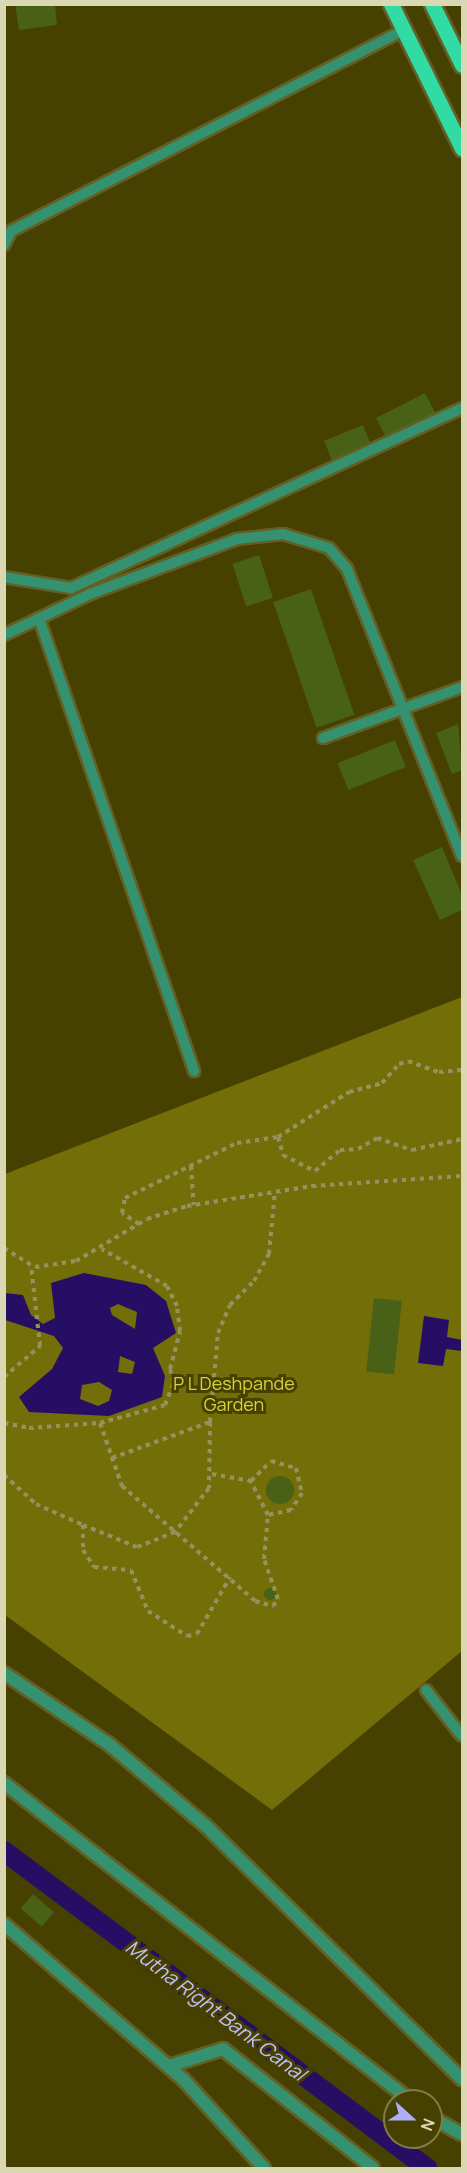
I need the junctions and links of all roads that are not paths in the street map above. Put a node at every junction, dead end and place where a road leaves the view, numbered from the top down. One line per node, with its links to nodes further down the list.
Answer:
1 (391, 4): 3 (main road)
2 (432, 4): 4 (main road)
3 (404, 30): 5 (main road); 6 (lane)
4 (462, 65)
5 (462, 148)
6 (4, 245)
7 (462, 408): 8 (lane)
8 (4, 577)
9 (39, 618): 10 (lane); 12 (lane); 15 (lane)
10 (4, 635)
11 (462, 687): 12 (lane)
12 (402, 709): 13 (lane); 14 (lane)
13 (323, 738)
14 (462, 856)
15 (194, 1071)
16 (4, 1673): 22 (street)
17 (426, 1690): 18 (lane)
18 (462, 1736)
19 (4, 1783): 23 (street)
20 (4, 1924): 21 (street)
21 (169, 2066): 26 (street); 27 (street)
22 (462, 2079)
23 (396, 2089)
24 (443, 2124): 25 (street)
25 (462, 2134)
26 (264, 2169)
27 (373, 2169)

